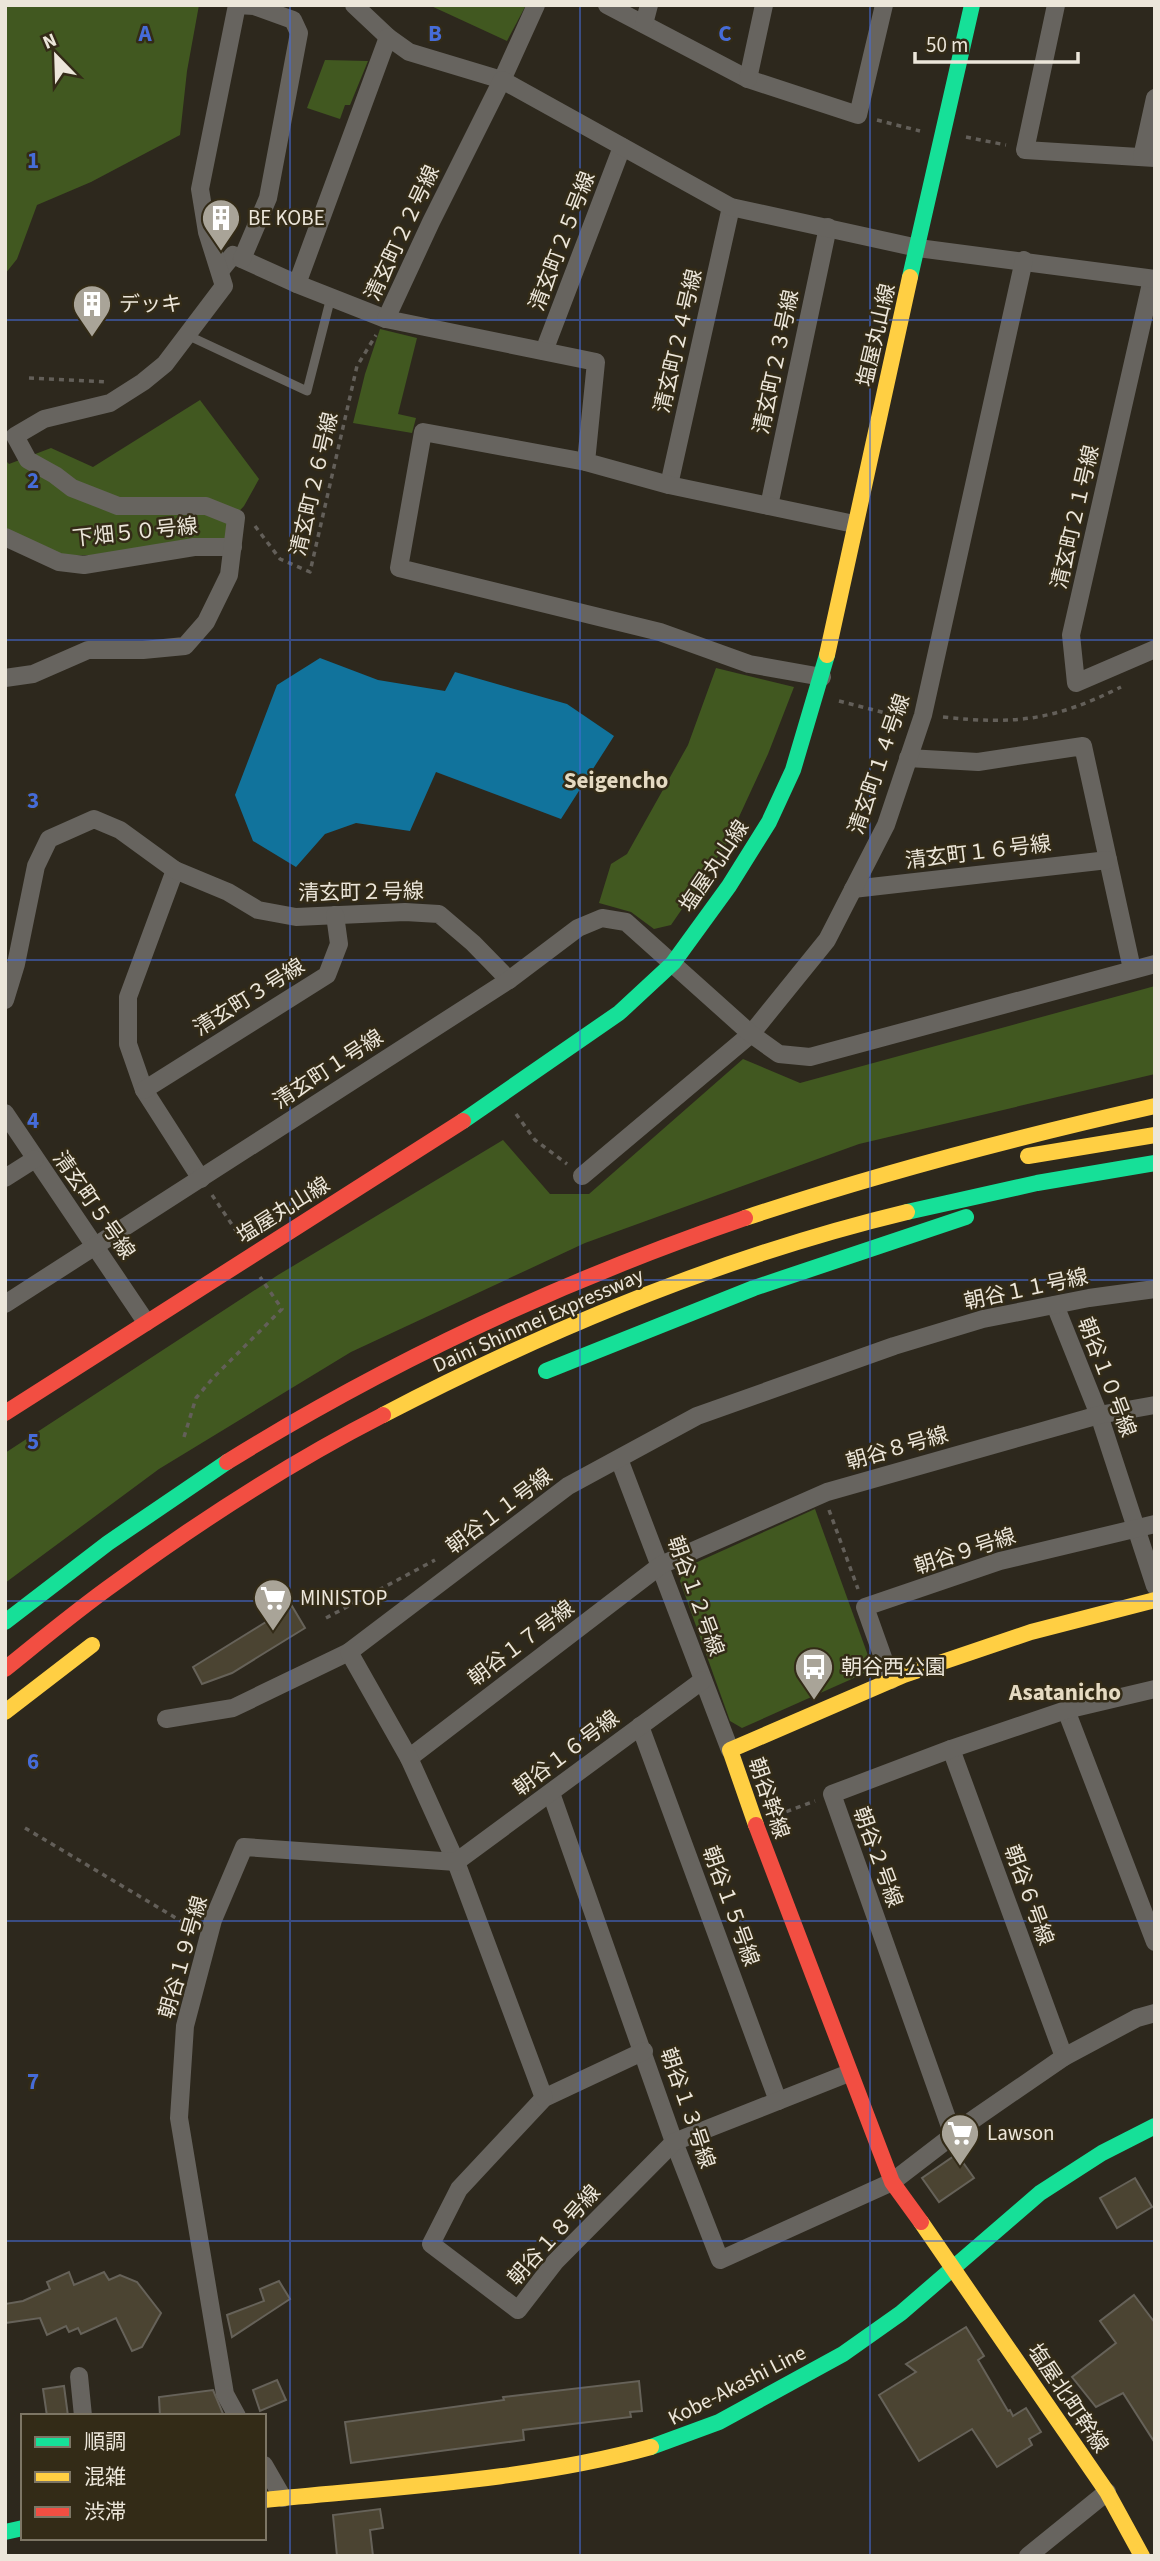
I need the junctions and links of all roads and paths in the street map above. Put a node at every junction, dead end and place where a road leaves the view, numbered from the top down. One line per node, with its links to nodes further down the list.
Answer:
1 (354, 5): 10 (street)
2 (536, 5): 12 (street, 清玄町２２号線)
3 (607, 5): 9 (street)
4 (649, 5): 9 (street)
5 (764, 5): 11 (street)
6 (884, 5): 14 (street)
7 (972, 5): 22 (main road, 塩屋丸山線)
8 (1056, 5): 18 (street)
9 (644, 24): 11 (street)
10 (388, 37): 12 (street); 27 (street)
11 (748, 79): 14 (street)
12 (502, 80): 17 (street); 29 (street, 清玄町２２号線)
13 (1155, 98): 19 (street)
14 (858, 115): 15 (path)
15 (922, 132)
16 (965, 137): 18 (path)
17 (622, 147): 20 (street); 31 (street, 清玄町２５号線)
18 (1025, 149): 19 (street)
19 (1148, 157)
20 (731, 207): 21 (street); 35 (street, 清玄町２４号線)
21 (828, 227): 22 (street); 36 (street, 清玄町２３号線)
22 (918, 248): 24 (street); 38 (main road, 塩屋丸山線)
23 (242, 258): 25 (street); 25 (street); 27 (street)
24 (1024, 260): 26 (street); 46 (street, 清玄町１４号線)
25 (220, 271): 30 (street)
26 (1154, 279): 41 (street, 清玄町２１号線)
27 (297, 284): 28 (street)
28 (331, 297): 29 (street); 30 (lane)
29 (386, 318): 31 (street, 清玄町２２号線); 37 (path, 清玄町２６号線)
30 (187, 335): 33 (street)
31 (544, 351): 34 (street, 清玄町２２号線)
32 (29, 378): 33 (path)
33 (140, 384): 37 (street)
34 (586, 462): 35 (street); 42 (street)
35 (669, 485): 36 (street)
36 (769, 506): 38 (street)
37 (236, 518): 40 (street)
38 (855, 524): 42 (main road, 塩屋丸山線)
39 (5, 537): 40 (street, 下畑５０号線)
40 (233, 547): 43 (street)
41 (1155, 649)
42 (822, 677): 52 (main road, 塩屋丸山線)
43 (5, 678)
44 (1126, 684): 46 (path)
45 (839, 701): 46 (path)
46 (922, 719): 47 (street, 清玄町１４号線)
47 (908, 758): 48 (street); 50 (street, 清玄町１４号線)
48 (1108, 860): 50 (street, 清玄町１６号線); 54 (street)
49 (175, 870): 51 (street, 清玄町２号線); 56 (street, 清玄町２号線); 58 (street)
50 (853, 889): 57 (street, 清玄町１４号線)
51 (335, 915): 55 (street, 清玄町２号線); 58 (street, 清玄町３号線)
52 (673, 963): 55 (street, 清玄町１号線); 57 (street, 清玄町１号線); 80 (main road, 塩屋丸山線)
53 (1155, 964): 54 (street, 清玄町１号線)
54 (1132, 969): 57 (street, 清玄町１号線)
55 (509, 980): 70 (street, 清玄町１号線)
56 (5, 1000)
57 (751, 1034): 68 (street, 清玄町１４号線)
58 (144, 1090): 70 (street)
59 (1155, 1106): 73 (main road, Daini Shinmei Expressway)
60 (5, 1113): 64 (street, 清玄町５号線)
61 (516, 1114): 68 (path)
62 (1155, 1135): 63 (main road)
63 (1017, 1158)
64 (34, 1159): 69 (street); 75 (street, 清玄町５号線)
65 (1155, 1163): 99 (main road, Daini Shinmei Expressway)
66 (978, 1166): 73 (main road, Daini Shinmei Expressway)
67 (1155, 1169): 71 (main road)
68 (582, 1176)
69 (5, 1178)
70 (201, 1179): 74 (path); 75 (street, 清玄町１号線)
71 (1020, 1203)
72 (979, 1214): 81 (main road)
73 (699, 1235): 96 (main road, Daini Shinmei Expressway)
74 (240, 1236)
75 (95, 1246): 78 (street, 清玄町１号線); 80 (street, 清玄町５号線)
76 (260, 1277): 85 (path)
77 (1155, 1289): 79 (street, 朝谷１１号線)
78 (5, 1304)
79 (1055, 1305): 84 (street, 朝谷１０号線); 86 (street, 朝谷１１号線)
80 (146, 1322): 83 (main road, 塩屋丸山線)
81 (546, 1371)
82 (1155, 1405): 84 (street, 朝谷８号線)
83 (5, 1413)
84 (1099, 1415): 87 (street, 朝谷８号線); 89 (street, 朝谷１０号線)
85 (184, 1437)
86 (619, 1459): 91 (street, 朝谷１２号線); 98 (street, 朝谷１１号線)
87 (823, 1493): 91 (street, 朝谷８号線); 94 (path)
88 (1155, 1524): 89 (street, 朝谷９号線)
89 (1135, 1527): 92 (street, 朝谷１０号線); 94 (street, 朝谷９号線)
90 (436, 1559): 95 (path)
91 (661, 1565): 100 (street, 朝谷１２号線); 109 (street, 朝谷１７号線)
92 (1155, 1586)
93 (1155, 1600): 101 (main road, 朝谷幹線)
94 (865, 1607): 101 (street)
95 (327, 1619)
96 (5, 1622)
97 (92, 1645): 104 (main road)
98 (349, 1652): 105 (street, 朝谷１１号線); 109 (street)
99 (5, 1669)
100 (703, 1680): 106 (street, 朝谷１６号線); 108 (street, 朝谷１２号線)
101 (891, 1681): 108 (main road, 朝谷幹線)
102 (1155, 1689): 103 (street, 朝谷２号線)
103 (1066, 1710): 107 (street, 朝谷２号線); 116 (street)
104 (5, 1712)
105 (166, 1719)
106 (640, 1726): 110 (street, 朝谷１６号線); 122 (street, 朝谷１５号線)
107 (951, 1749): 111 (street, 朝谷２号線); 119 (street, 朝谷６号線)
108 (730, 1750): 112 (main road, 朝谷幹線)
109 (409, 1758): 114 (street)
110 (551, 1793): 114 (street, 朝谷１６号線); 118 (street, 朝谷１３号線)
111 (832, 1794): 112 (path); 124 (street, 朝谷２号線)
112 (755, 1824): 120 (main road, 朝谷幹線)
113 (25, 1828): 115 (path)
114 (457, 1862): 115 (street, 朝谷１９号線); 121 (street)
115 (208, 1937): 130 (street, 朝谷１９号線)
116 (1155, 1942)
117 (1155, 2013): 119 (street)
118 (644, 2051): 121 (street, 朝谷１８号線); 125 (street, 朝谷１３号線)
119 (1064, 2057): 124 (street)
120 (849, 2073): 122 (street); 126 (main road, 朝谷幹線)
121 (544, 2098): 125 (street, 朝谷１８号線)
122 (778, 2101): 125 (street)
123 (1155, 2126): 127 (main road, Kobe-Akashi Line)
124 (953, 2135): 126 (street)
125 (674, 2142): 126 (street, 朝谷１３号線)
126 (892, 2182): 127 (main road, 朝谷幹線)
127 (954, 2268): 132 (main road, 塩屋北町幹線); 133 (main road, Kobe-Akashi Line)
128 (79, 2376): 129 (street)
129 (83, 2414)
130 (236, 2414)
131 (266, 2468): 133 (street)
132 (1107, 2492): 135 (street); 136 (main road, 塩屋北町幹線)
133 (283, 2498): 134 (main road, Kobe-Akashi Line)
134 (266, 2500)
135 (1028, 2556)
136 (1142, 2556)

